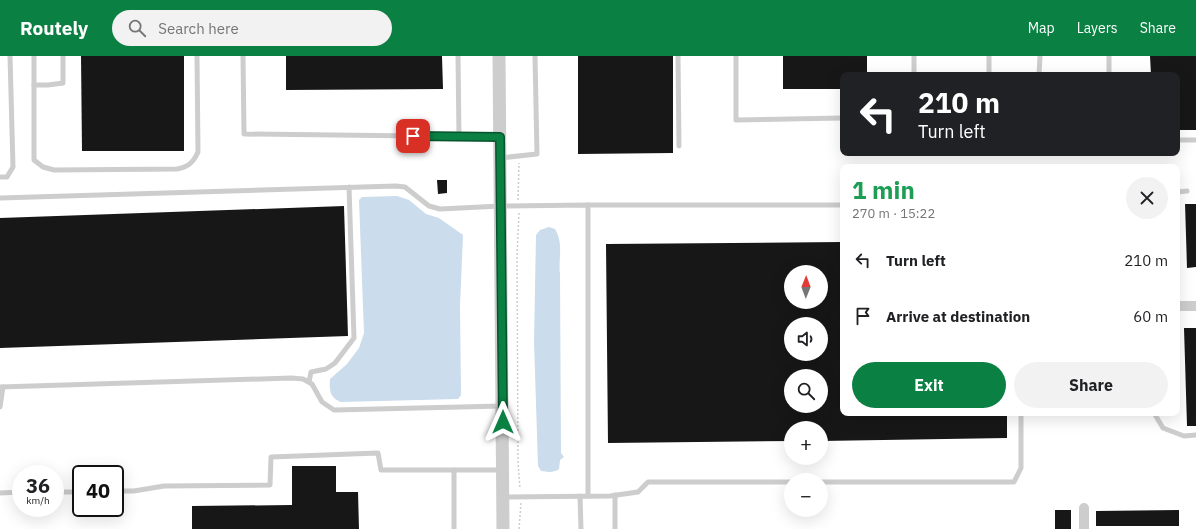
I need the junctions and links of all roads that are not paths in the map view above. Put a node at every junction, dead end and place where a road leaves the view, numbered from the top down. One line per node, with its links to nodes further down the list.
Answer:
1 (10, 56): 27 (lane)
2 (34, 56): 19 (lane)
3 (63, 56): 19 (lane)
4 (197, 56): 19 (lane)
5 (243, 56): 21 (lane)
6 (458, 56): 21 (lane)
7 (499, 56): 22 (street)
8 (535, 56): 26 (lane)
9 (678, 56): 25 (lane)
10 (736, 56): 20 (lane)
11 (914, 56): 15 (lane)
12 (989, 56): 16 (lane)
13 (1040, 56): 17 (lane)
14 (1109, 56): 18 (lane)
15 (914, 72)
16 (989, 72)
17 (1039, 72)
18 (1109, 72)
19 (34, 85)
20 (840, 118)
21 (459, 136): 22 (lane)
22 (500, 137): 26 (street)
23 (1180, 140): 24 (lane)
24 (1196, 140)
25 (678, 146)
26 (500, 158): 34 (street)
27 (0, 177)
28 (349, 187): 31 (lane); 34 (lane); 37 (lane)
29 (1187, 191): 30 (lane)
30 (1180, 192)
31 (0, 198)
32 (588, 205): 33 (lane); 34 (lane); 53 (lane)
33 (840, 205)
34 (501, 206): 39 (street)
35 (1180, 306): 36 (street)
36 (1196, 306)
37 (309, 382): 38 (lane); 39 (lane)
38 (1, 387): 40 (lane)
39 (503, 406): 45 (street)
40 (0, 407)
41 (1021, 416): 47 (lane)
42 (1156, 416): 43 (lane)
43 (1196, 435)
44 (454, 470): 45 (lane); 50 (lane); 56 (lane)
45 (503, 470): 54 (street)
46 (784, 482): 51 (lane)
47 (828, 482)
48 (0, 492): 49 (lane)
49 (12, 492)
50 (124, 492)
51 (615, 495): 53 (lane); 59 (lane)
52 (580, 496): 53 (lane); 54 (lane); 58 (lane)
53 (588, 496)
54 (503, 497): 57 (street)
55 (1084, 508): 60 (street)
56 (454, 529)
57 (503, 529)
58 (581, 529)
59 (615, 529)
60 (1084, 529)

